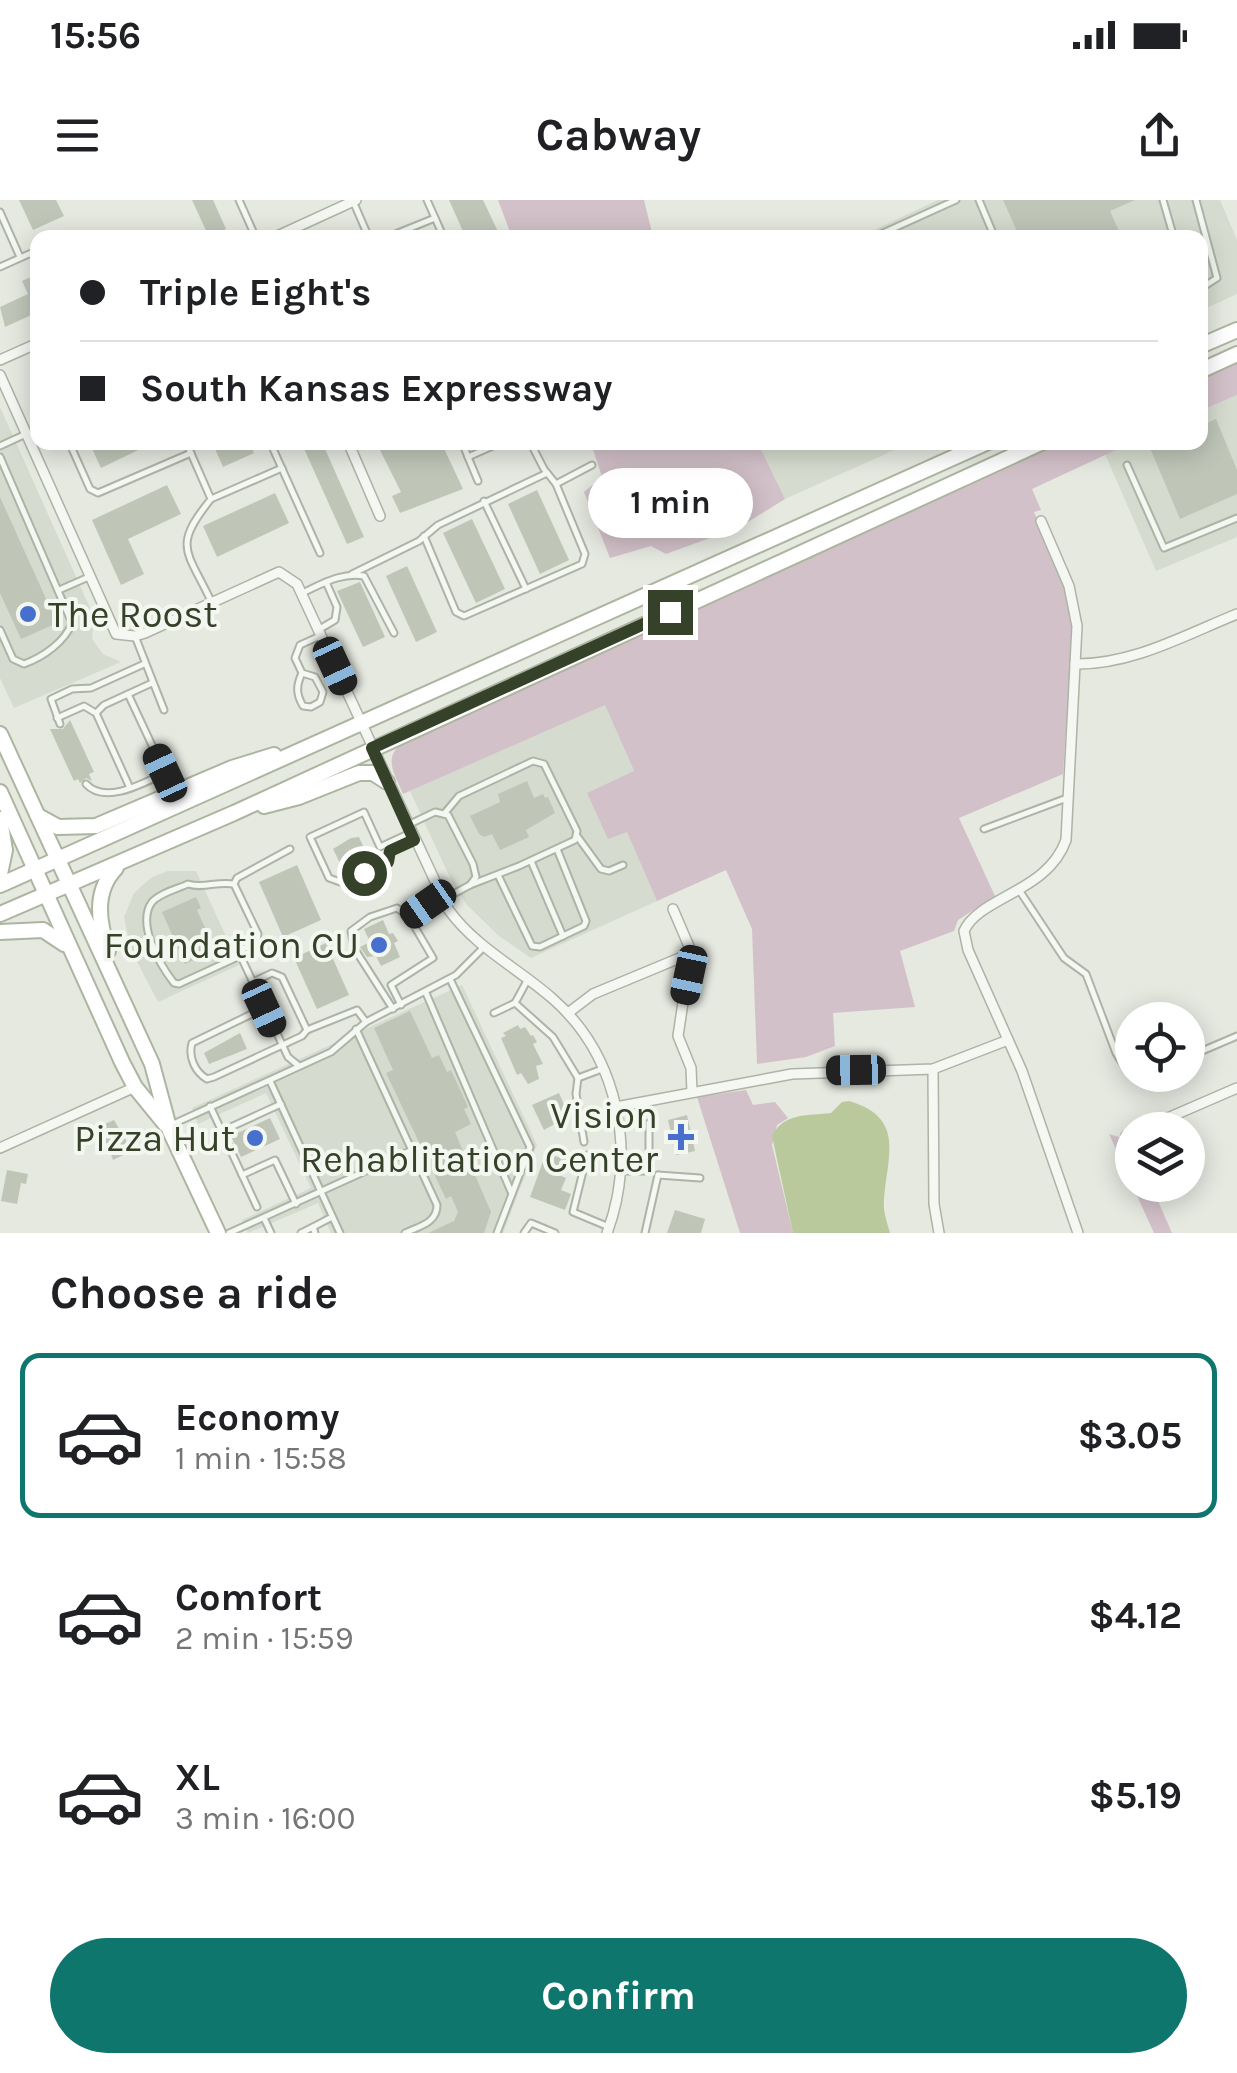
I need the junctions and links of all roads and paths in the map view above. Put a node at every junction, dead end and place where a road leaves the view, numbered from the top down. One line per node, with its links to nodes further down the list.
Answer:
1 (240, 200): 10 (lane)
2 (427, 200): 9 (lane)
3 (956, 200): 15 (lane)
4 (979, 200): 16 (lane)
5 (1163, 200): 17 (lane)
6 (1196, 200): 18 (lane)
7 (355, 201): 11 (street); 12 (lane)
8 (0, 212): 21 (lane)
9 (435, 218): 13 (lane); 14 (lane)
10 (253, 230)
11 (290, 230)
12 (365, 230)
13 (405, 230)
14 (440, 230)
15 (890, 230)
16 (992, 230)
17 (1172, 230)
18 (1204, 230)
19 (1208, 245): 23 (lane)
20 (30, 253): 21 (lane)
21 (20, 257): 22 (lane)
22 (0, 266)
23 (1208, 283)
24 (1237, 330): 25 (main road)
25 (1208, 343)
26 (30, 347): 28 (street)
27 (1237, 354): 29 (main road)
28 (0, 360)
29 (1208, 367)
30 (0, 375): 31 (street)
31 (26, 434): 32 (street); 33 (lane)
32 (30, 443)
33 (0, 446)
34 (33, 450): 61 (street)
35 (73, 450): 44 (lane)
36 (190, 450): 44 (lane)
37 (274, 450): 49 (lane)
38 (351, 450): 55 (street)
39 (465, 450): 46 (lane)
40 (484, 450): 46 (lane)
41 (534, 450): 50 (lane)
42 (970, 450): 79 (main road)
43 (1027, 450): 82 (main road)
44 (191, 453): 53 (lane)
45 (0, 457): 64 (lane)
46 (468, 457): 51 (lane)
47 (592, 465): 52 (lane)
48 (1127, 465): 56 (lane)
49 (282, 468): 53 (lane); 59 (lane)
50 (547, 473): 52 (lane); 54 (lane)
51 (478, 480)
52 (556, 484): 63 (lane)
53 (211, 499): 66 (lane)
54 (484, 502): 58 (lane); 63 (lane)
55 (380, 516)
56 (1237, 518)
57 (1041, 522): 73 (street)
58 (424, 536): 60 (lane); 63 (lane)
59 (320, 552)
60 (352, 574): 62 (lane); 70 (lane)
61 (90, 576): 64 (lane); 71 (street)
62 (326, 582): 65 (lane); 69 (lane)
63 (526, 589)
64 (59, 590): 68 (lane)
65 (302, 593): 66 (street); 69 (street)
66 (212, 603): 71 (street)
67 (1237, 614): 73 (street)
68 (0, 630)
69 (320, 633): 74 (lane); 79 (street)
70 (394, 633)
71 (135, 636): 72 (lane)
72 (144, 664): 75 (lane); 78 (lane)
73 (1075, 664): 87 (street)
74 (302, 674): 74 (lane)
75 (152, 682): 76 (lane); 77 (lane)
76 (128, 694): 78 (lane); 85 (lane)
77 (164, 710)
78 (96, 713): 85 (lane)
79 (361, 724): 81 (main road); 82 (street)
80 (0, 734): 90 (main road)
81 (314, 746): 90 (main road); 98 (main road)
82 (372, 748): 83 (street); 88 (main road)
83 (387, 782): 88 (main road); 93 (street)
84 (86, 784): 85 (lane)
85 (130, 788)
86 (0, 792): 103 (main road)
87 (1066, 798): 92 (lane); 110 (street)
88 (234, 814): 100 (main road)
89 (444, 814): 93 (lane); 94 (lane); 108 (lane)
90 (38, 816): 98 (main road)
91 (0, 819): 104 (main road)
92 (984, 829)
93 (410, 833): 95 (lane); 101 (lane); 112 (street)
94 (577, 836): 96 (lane); 102 (lane)
95 (380, 847): 101 (lane); 101 (lane)
96 (560, 848): 99 (lane); 118 (lane)
97 (290, 849): 106 (lane)
98 (58, 860): 103 (main road); 109 (main road)
99 (531, 861): 105 (lane); 118 (lane)
100 (121, 864): 109 (main road); 144 (main road)
101 (385, 864)
102 (624, 865)
103 (36, 870): 107 (main road); 111 (main road)
104 (0, 874)
105 (498, 874): 108 (lane); 118 (lane)
106 (234, 884): 121 (lane); 121 (lane)
107 (0, 885)
108 (470, 885): 112 (lane)
109 (70, 886): 111 (main road); 144 (main road)
110 (1019, 890): 140 (street); 142 (lane)
111 (47, 895): 114 (main road); 122 (main road)
112 (442, 900): 115 (lane); 116 (lane); 120 (street)
113 (673, 909): 123 (street)
114 (0, 914)
115 (409, 917): 116 (lane); 128 (lane)
116 (414, 924): 127 (lane)
117 (0, 932): 122 (main road)
118 (563, 936)
119 (234, 942): 121 (lane)
120 (484, 948): 124 (lane); 125 (street)
121 (240, 954): 126 (lane)
122 (73, 955): 150 (main road)
123 (689, 962): 135 (street); 152 (street)
124 (450, 979): 129 (lane); 170 (lane)
125 (528, 979): 130 (lane); 135 (street)
126 (253, 982): 132 (lane); 138 (lane)
127 (391, 984): 128 (lane); 131 (lane)
128 (384, 991): 133 (lane)
129 (426, 993): 131 (lane); 170 (lane)
130 (515, 1002): 134 (lane); 148 (lane)
131 (401, 1005): 133 (lane)
132 (264, 1008): 141 (lane); 141 (lane)
133 (393, 1009): 136 (lane)
134 (494, 1013)
135 (568, 1014): 146 (street)
136 (366, 1022): 137 (lane); 138 (lane)
137 (356, 1029): 145 (lane); 162 (lane)
138 (307, 1030): 141 (lane)
139 (1237, 1036): 143 (lane)
140 (1008, 1040): 147 (street); 188 (street)
141 (282, 1045): 145 (lane)
142 (1115, 1050)
143 (1205, 1050)
144 (152, 1064): 158 (main road)
145 (299, 1066): 149 (lane)
146 (603, 1068): 148 (lane); 155 (street)
147 (934, 1068): 152 (street); 187 (street)
148 (578, 1078): 160 (lane)
149 (270, 1080): 153 (lane); 154 (lane)
150 (135, 1087): 158 (main road); 161 (street)
151 (1237, 1088): 156 (street)
152 (692, 1092): 155 (street)
153 (281, 1104): 159 (lane); 169 (lane)
154 (210, 1106): 158 (lane); 159 (lane)
155 (616, 1107): 164 (street)
156 (1182, 1112)
157 (649, 1124): 165 (lane)
158 (170, 1128): 177 (main road)
159 (222, 1131): 166 (lane)
160 (584, 1142)
161 (0, 1148)
162 (412, 1150): 169 (lane); 182 (lane)
163 (587, 1156): 176 (lane)
164 (622, 1171): 165 (lane); 176 (street)
165 (649, 1171): 167 (lane)
166 (242, 1175): 171 (lane); 172 (lane)
167 (658, 1175): 168 (lane); 186 (lane)
168 (700, 1178)
169 (321, 1192): 171 (lane); 173 (lane)
170 (512, 1194): 183 (lane)
171 (296, 1204): 174 (lane)
172 (258, 1207)
173 (332, 1217): 175 (lane); 181 (lane)
174 (264, 1218): 178 (lane); 179 (lane)
175 (314, 1230): 180 (lane)
176 (608, 1230)
177 (218, 1233)
178 (229, 1233)
179 (271, 1233)
180 (301, 1233)
181 (340, 1233)
182 (406, 1233)
183 (497, 1233)
184 (524, 1233): 185 (lane)
185 (555, 1233)
186 (645, 1233)
187 (939, 1233)
188 (1078, 1233)

